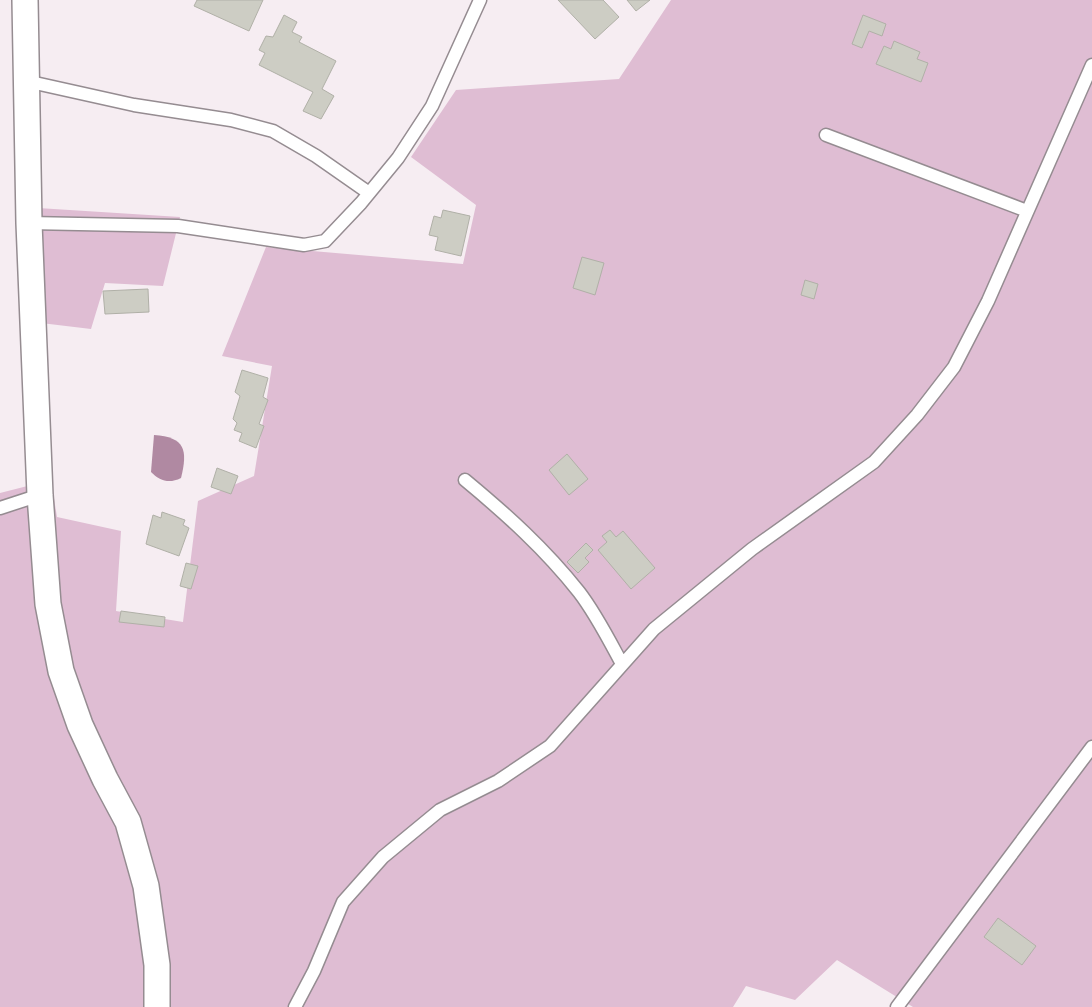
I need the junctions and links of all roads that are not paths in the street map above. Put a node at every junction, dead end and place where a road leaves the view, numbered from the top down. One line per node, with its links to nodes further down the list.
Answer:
1 (25, 0): 4 (street)
2 (480, 0): 6 (lane)
3 (1092, 64): 7 (lane)
4 (26, 81): 6 (lane); 8 (street)
5 (826, 135): 7 (lane)
6 (369, 193): 8 (lane)
7 (1027, 212): 12 (lane)
8 (30, 222): 10 (street)
9 (465, 480): 12 (lane)
10 (40, 495): 11 (lane); 14 (street)
11 (0, 508)
12 (622, 664): 15 (lane)
13 (1092, 747): 16 (lane)
14 (157, 1007)
15 (295, 1007)
16 (897, 1007)

